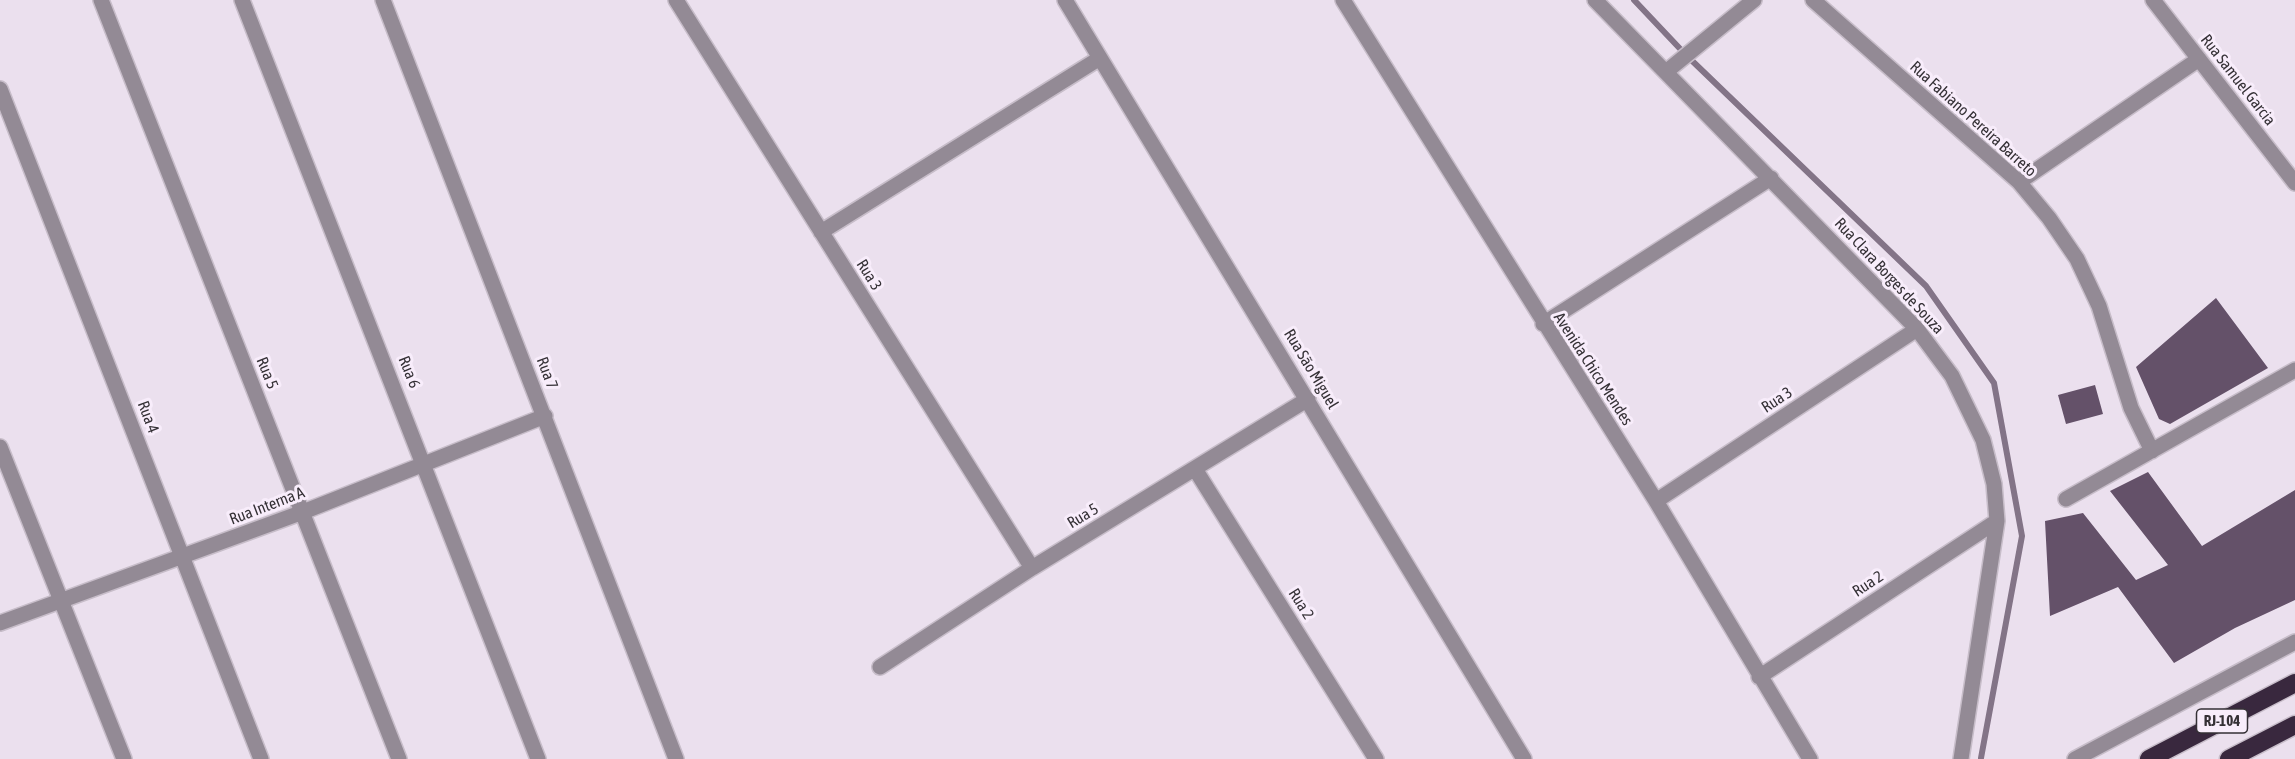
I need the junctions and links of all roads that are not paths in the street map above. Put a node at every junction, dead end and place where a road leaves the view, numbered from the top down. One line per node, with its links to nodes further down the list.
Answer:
1 (101, 0): 30 (street, Rua 5)
2 (242, 0): 26 (street, Rua 6)
3 (383, 0): 23 (street, Rua 7)
4 (676, 0): 18 (street, Rua 3)
5 (1065, 0): 11 (street, Rua São Miguel)
6 (1343, 0): 19 (street, Avenida Chico Mendes)
7 (1595, 0): 13 (street, Rua Clara Borges de Souza)
8 (1754, 0): 13 (street)
9 (1813, 0): 16 (street, Rua Fabiano Pereira Barreto)
10 (2154, 0): 12 (street, Rua Samuel Garcia)
11 (1100, 58): 18 (street); 22 (street, Rua São Miguel)
12 (2199, 59): 16 (street); 17 (street, Rua Samuel Garcia)
13 (1672, 67): 15 (street, Rua Clara Borges de Souza)
14 (0, 89): 32 (street, Rua 4)
15 (1771, 178): 19 (street); 20 (street, Rua Clara Borges de Souza)
16 (2019, 182): 25 (street, Rua Fabiano Pereira Barreto)
17 (2295, 183)
18 (821, 232): 33 (street, Rua 3)
19 (1543, 324): 29 (street, Avenida Chico Mendes)
20 (1917, 329): 29 (street, Rua 3); 31 (street, Rua Clara Borges de Souza)
21 (2295, 370): 25 (street)
22 (1308, 399): 27 (street, Rua 5); 47 (street, Rua São Miguel)
23 (544, 416): 26 (street, Rua Interna A); 45 (street, Rua 7)
24 (0, 447): 34 (street)
25 (2152, 451): 28 (street)
26 (425, 463): 30 (street, Rua Interna A); 44 (street, Rua 6)
27 (1195, 469): 33 (street, Rua 5); 46 (street, Rua 2)
28 (2066, 499)
29 (1656, 501): 38 (street, Avenida Chico Mendes)
30 (303, 512): 32 (street, Rua Interna A); 43 (street, Rua 5)
31 (1996, 521): 38 (street, Rua 2); 49 (street, Rua Clara Borges de Souza)
32 (183, 557): 34 (street, Rua Interna A); 42 (street, Rua 4)
33 (1032, 568): 37 (street, Rua 5)
34 (62, 599): 35 (street, Rua Interna A); 41 (street)
35 (0, 623)
36 (2295, 642): 50 (street)
37 (880, 667)
38 (1759, 677): 48 (street, Avenida Chico Mendes)
39 (2295, 683): 51 (highway, RJ-104)
40 (2295, 725): 52 (highway, RJ-104)
41 (124, 759)
42 (261, 759)
43 (399, 759)
44 (538, 759)
45 (676, 759)
46 (1376, 759)
47 (1524, 759)
48 (1810, 759)
49 (1961, 759)
50 (2075, 759)
51 (2149, 759)
52 (2229, 759)

